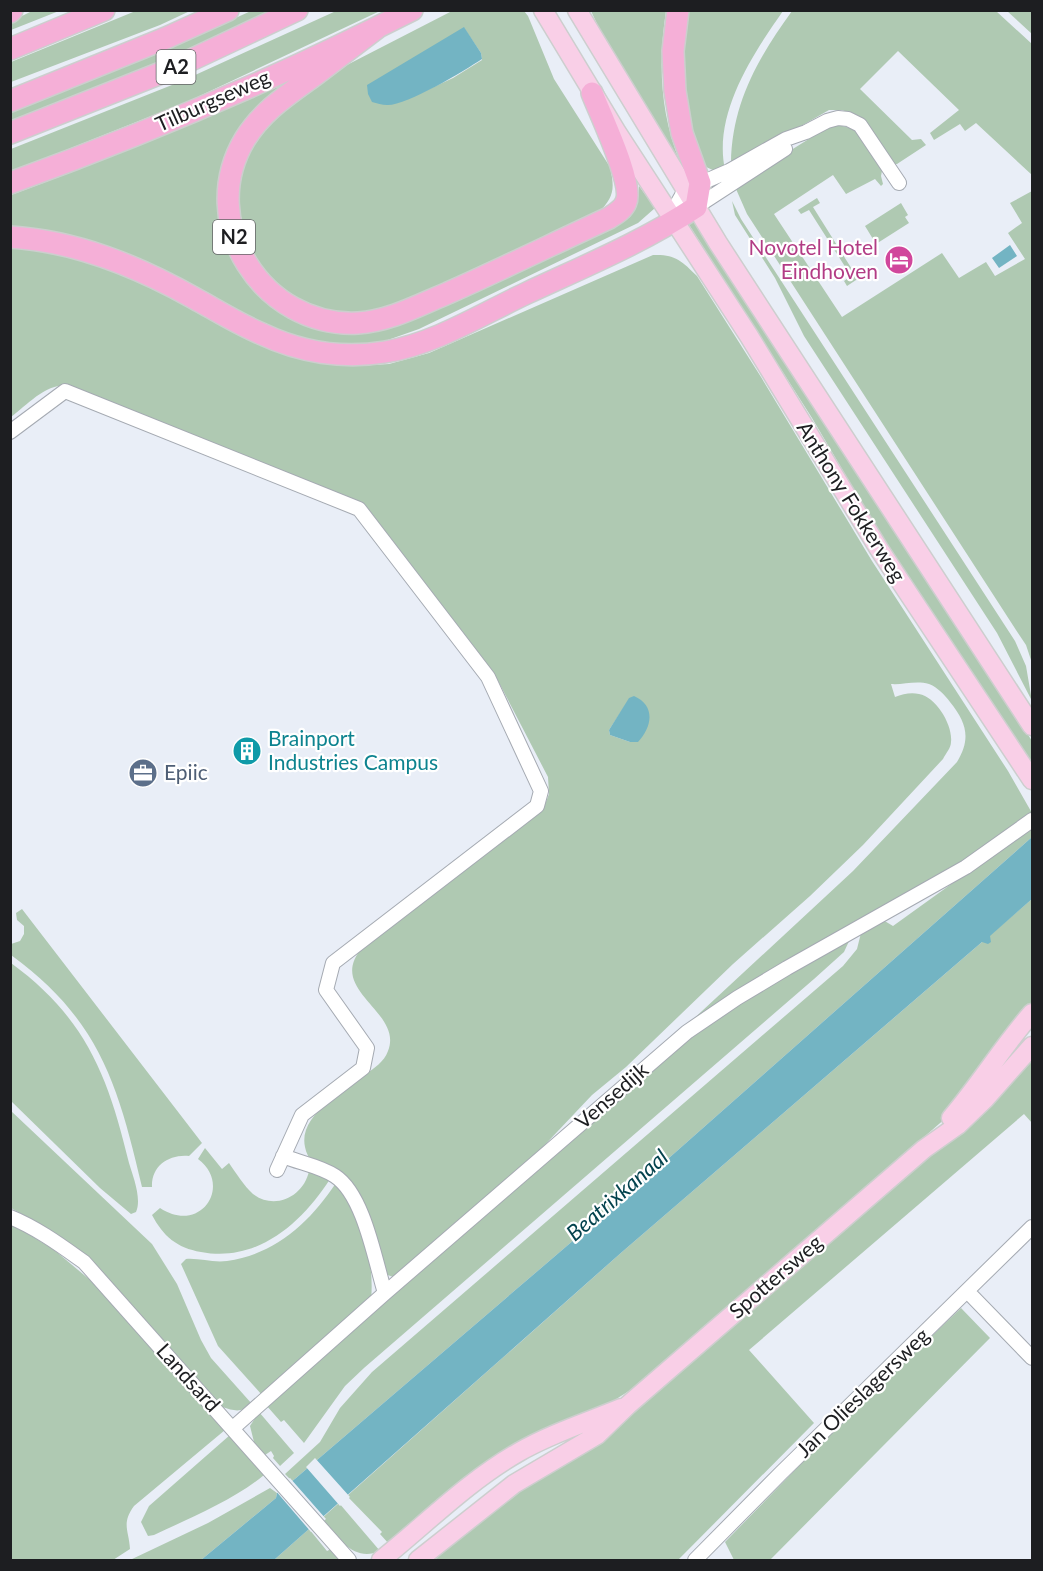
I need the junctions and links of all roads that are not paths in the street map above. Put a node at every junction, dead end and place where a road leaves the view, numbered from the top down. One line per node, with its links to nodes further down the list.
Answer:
1 (104, 10): 9 (highway)
2 (228, 10): 11 (highway, A2)
3 (297, 10): 13 (highway, A2)
4 (412, 10): 8 (highway, Tilburgseweg / N2)
5 (543, 10): 10 (main road, Anthony Fokkerweg)
6 (577, 10): 16 (main road, Anthony Fokkerweg)
7 (678, 10): 16 (highway)
8 (377, 28): 10 (highway, N2); 14 (highway, Tilburgseweg / N2)
9 (10, 49)
10 (592, 93): 17 (main road, Anthony Fokkerweg)
11 (10, 102)
12 (806, 132): 15 (street); 16 (street); 16 (street)
13 (10, 133)
14 (10, 183)
15 (899, 183)
16 (694, 193): 17 (highway); 20 (main road, Anthony Fokkerweg)
17 (674, 222): 18 (highway); 21 (main road, Anthony Fokkerweg)
18 (10, 237)
19 (10, 432): 26 (street)
20 (1032, 726)
21 (1032, 780)
22 (1032, 820): 31 (street, Vensedijk)
23 (1032, 1013): 25 (main road, Spottersweg)
24 (1032, 1046): 25 (main road, Spottersweg)
25 (924, 1149): 33 (main road, Spottersweg)
26 (283, 1156): 27 (street); 31 (street)
27 (277, 1170)
28 (10, 1217): 34 (street, Landsard)
29 (1032, 1227): 30 (street, Jan Olieslagersweg)
30 (967, 1291): 32 (street); 38 (street, Jan Olieslagersweg)
31 (385, 1293): 34 (street, Vensedijk)
32 (1032, 1358)
33 (628, 1405): 36 (main road, Spottersweg); 37 (main road, Spottersweg)
34 (233, 1428): 35 (street, Landsard)
35 (349, 1560)
36 (381, 1560)
37 (418, 1560)
38 (695, 1560)

